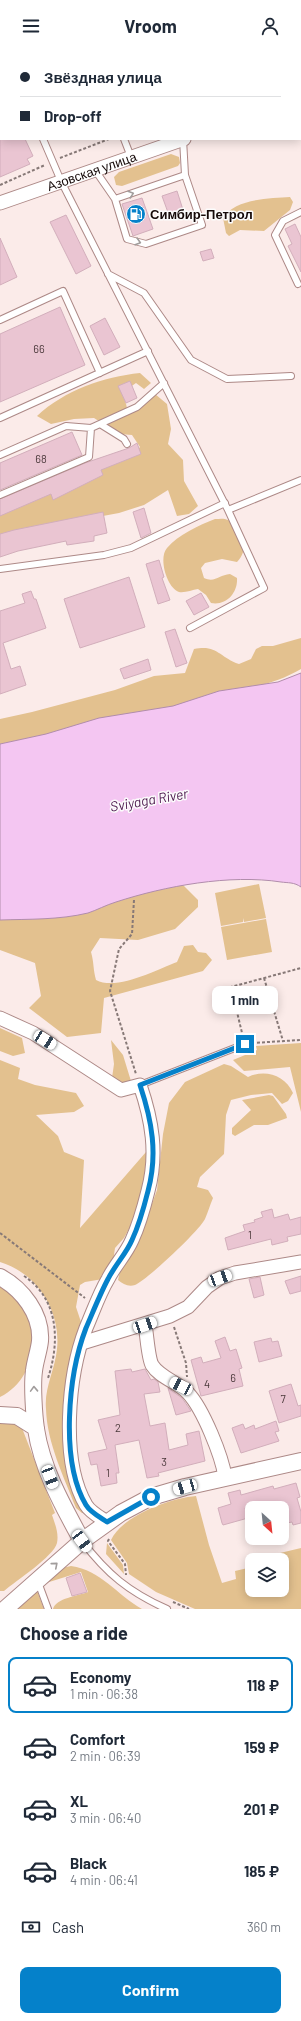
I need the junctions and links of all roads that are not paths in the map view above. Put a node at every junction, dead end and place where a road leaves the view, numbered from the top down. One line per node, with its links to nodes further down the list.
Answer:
1 (43, 140): 8 (lane)
2 (124, 140): 5 (lane)
3 (181, 140): 5 (street, Азовская улица)
4 (184, 140): 7 (lane)
5 (131, 157): 6 (street, Азовская улица)
6 (95, 170): 8 (street, Азовская улица); 9 (lane)
7 (185, 176): 9 (lane, one-way to 7); 9 (lane, one-way to 7)
8 (61, 180): 10 (street, Азовская улица); 12 (lane)
9 (114, 200)
10 (0, 203)
11 (301, 212): 13 (lane)
12 (108, 274): 15 (lane); 17 (lane)
13 (298, 284)
14 (0, 320): 16 (lane)
15 (148, 351): 16 (lane); 18 (lane)
16 (100, 373): 19 (lane)
17 (291, 376)
18 (164, 384): 20 (lane); 26 (lane)
19 (0, 418)
20 (100, 424): 21 (lane); 22 (lane)
21 (91, 428): 23 (lane); 25 (lane)
22 (127, 444)
23 (0, 455)
24 (301, 480): 27 (lane)
25 (0, 495)
26 (225, 503): 27 (lane); 28 (lane)
27 (228, 510): 29 (lane)
28 (0, 569)
29 (190, 628)
30 (0, 1018): 32 (street)
31 (245, 1044): 32 (lane)
32 (140, 1085): 36 (street)
33 (301, 1262): 35 (street)
34 (0, 1277): 38 (street, one-way to 34)
35 (145, 1325): 36 (street); 40 (street)
36 (82, 1343): 41 (street)
37 (0, 1415): 38 (street)
38 (36, 1428): 42 (street)
39 (301, 1461): 40 (street)
40 (225, 1477): 41 (street)
41 (108, 1529): 42 (street)
42 (82, 1541): 43 (street, one-way to 42); 46 (lane)
43 (38, 1580): 44 (street); 45 (lane)
44 (5, 1609)
45 (48, 1609)
46 (167, 1609)

